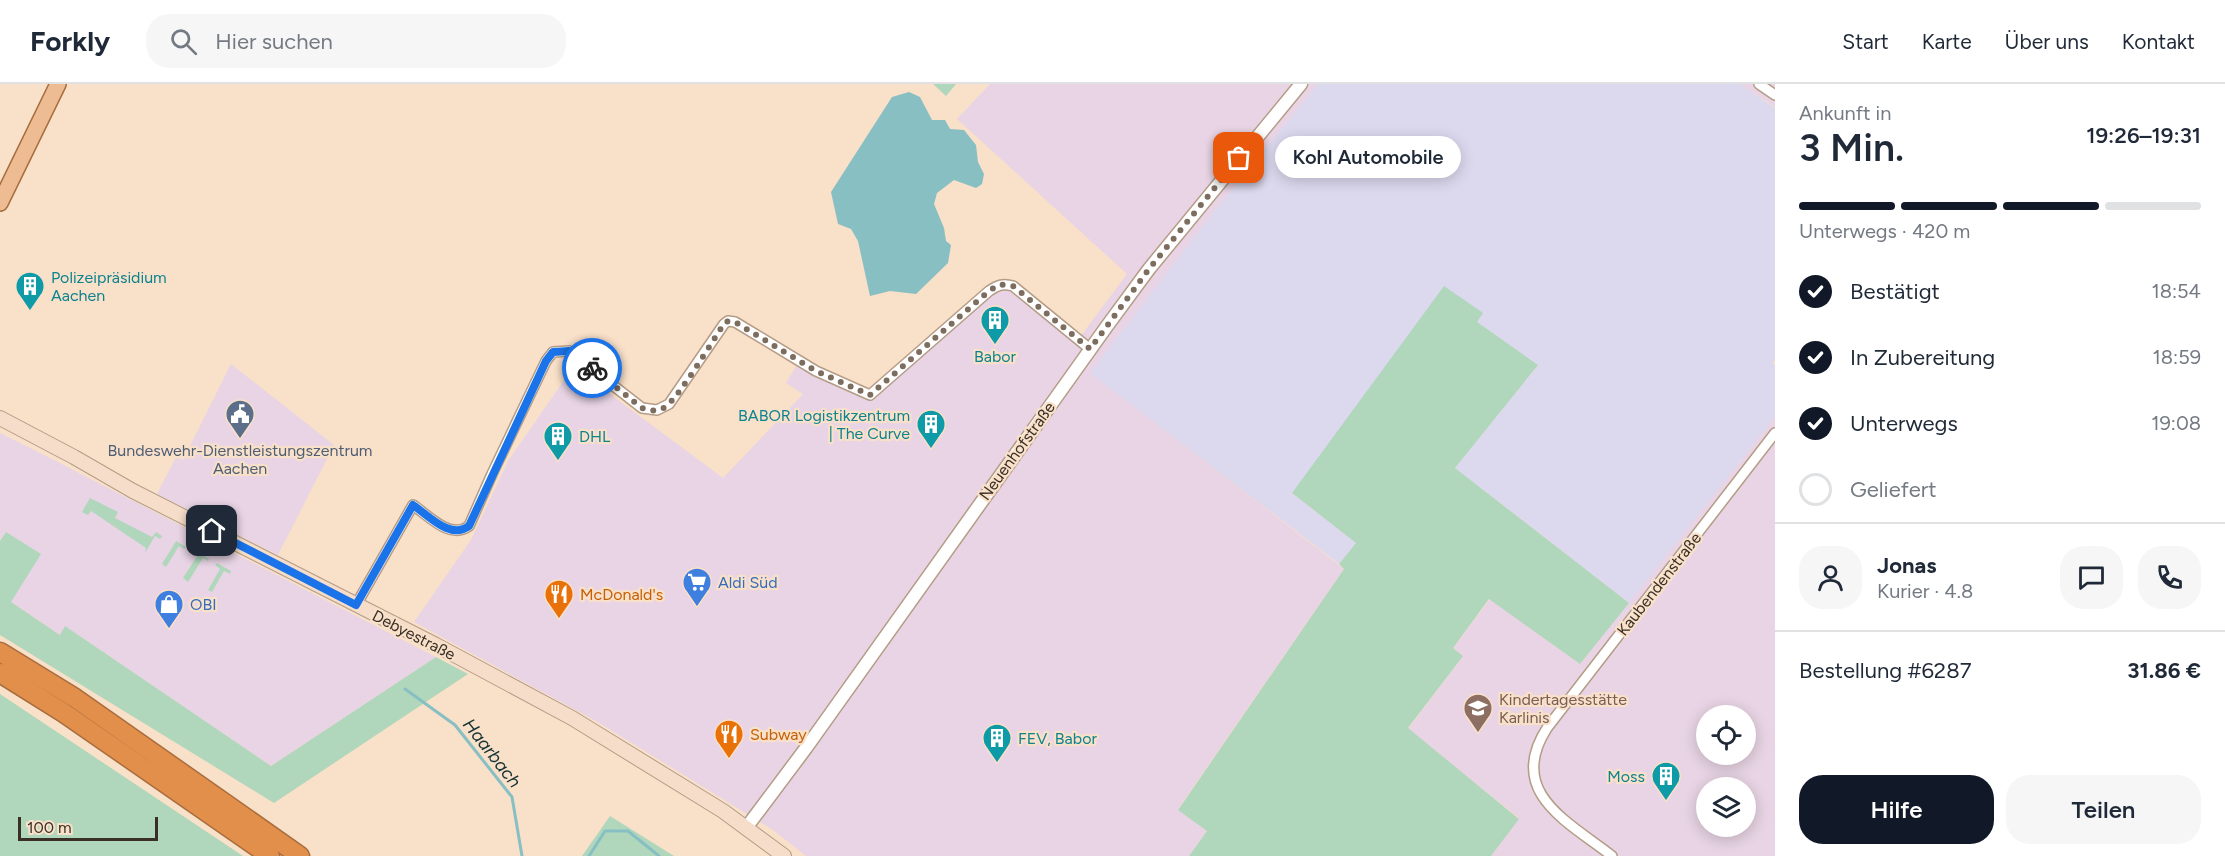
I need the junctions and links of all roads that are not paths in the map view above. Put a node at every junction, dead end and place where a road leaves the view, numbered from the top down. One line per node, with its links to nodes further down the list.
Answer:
1 (58, 84): 5 (main road)
2 (1301, 84): 6 (street, Neuenhofstraße)
3 (1759, 84): 4 (street)
4 (1775, 95)
5 (0, 203)
6 (1090, 349): 9 (street); 12 (street, Neuenhofstraße)
7 (0, 418): 9 (main road, Debyestraße)
8 (1774, 438): 16 (street, Kaubendenstraße)
9 (356, 605): 12 (main road, Debyestraße)
10 (0, 652): 14 (highway)
11 (0, 673): 13 (highway)
12 (746, 828): 15 (main road, Debyestraße)
13 (270, 856)
14 (300, 856)
15 (784, 856)
16 (1612, 856)

